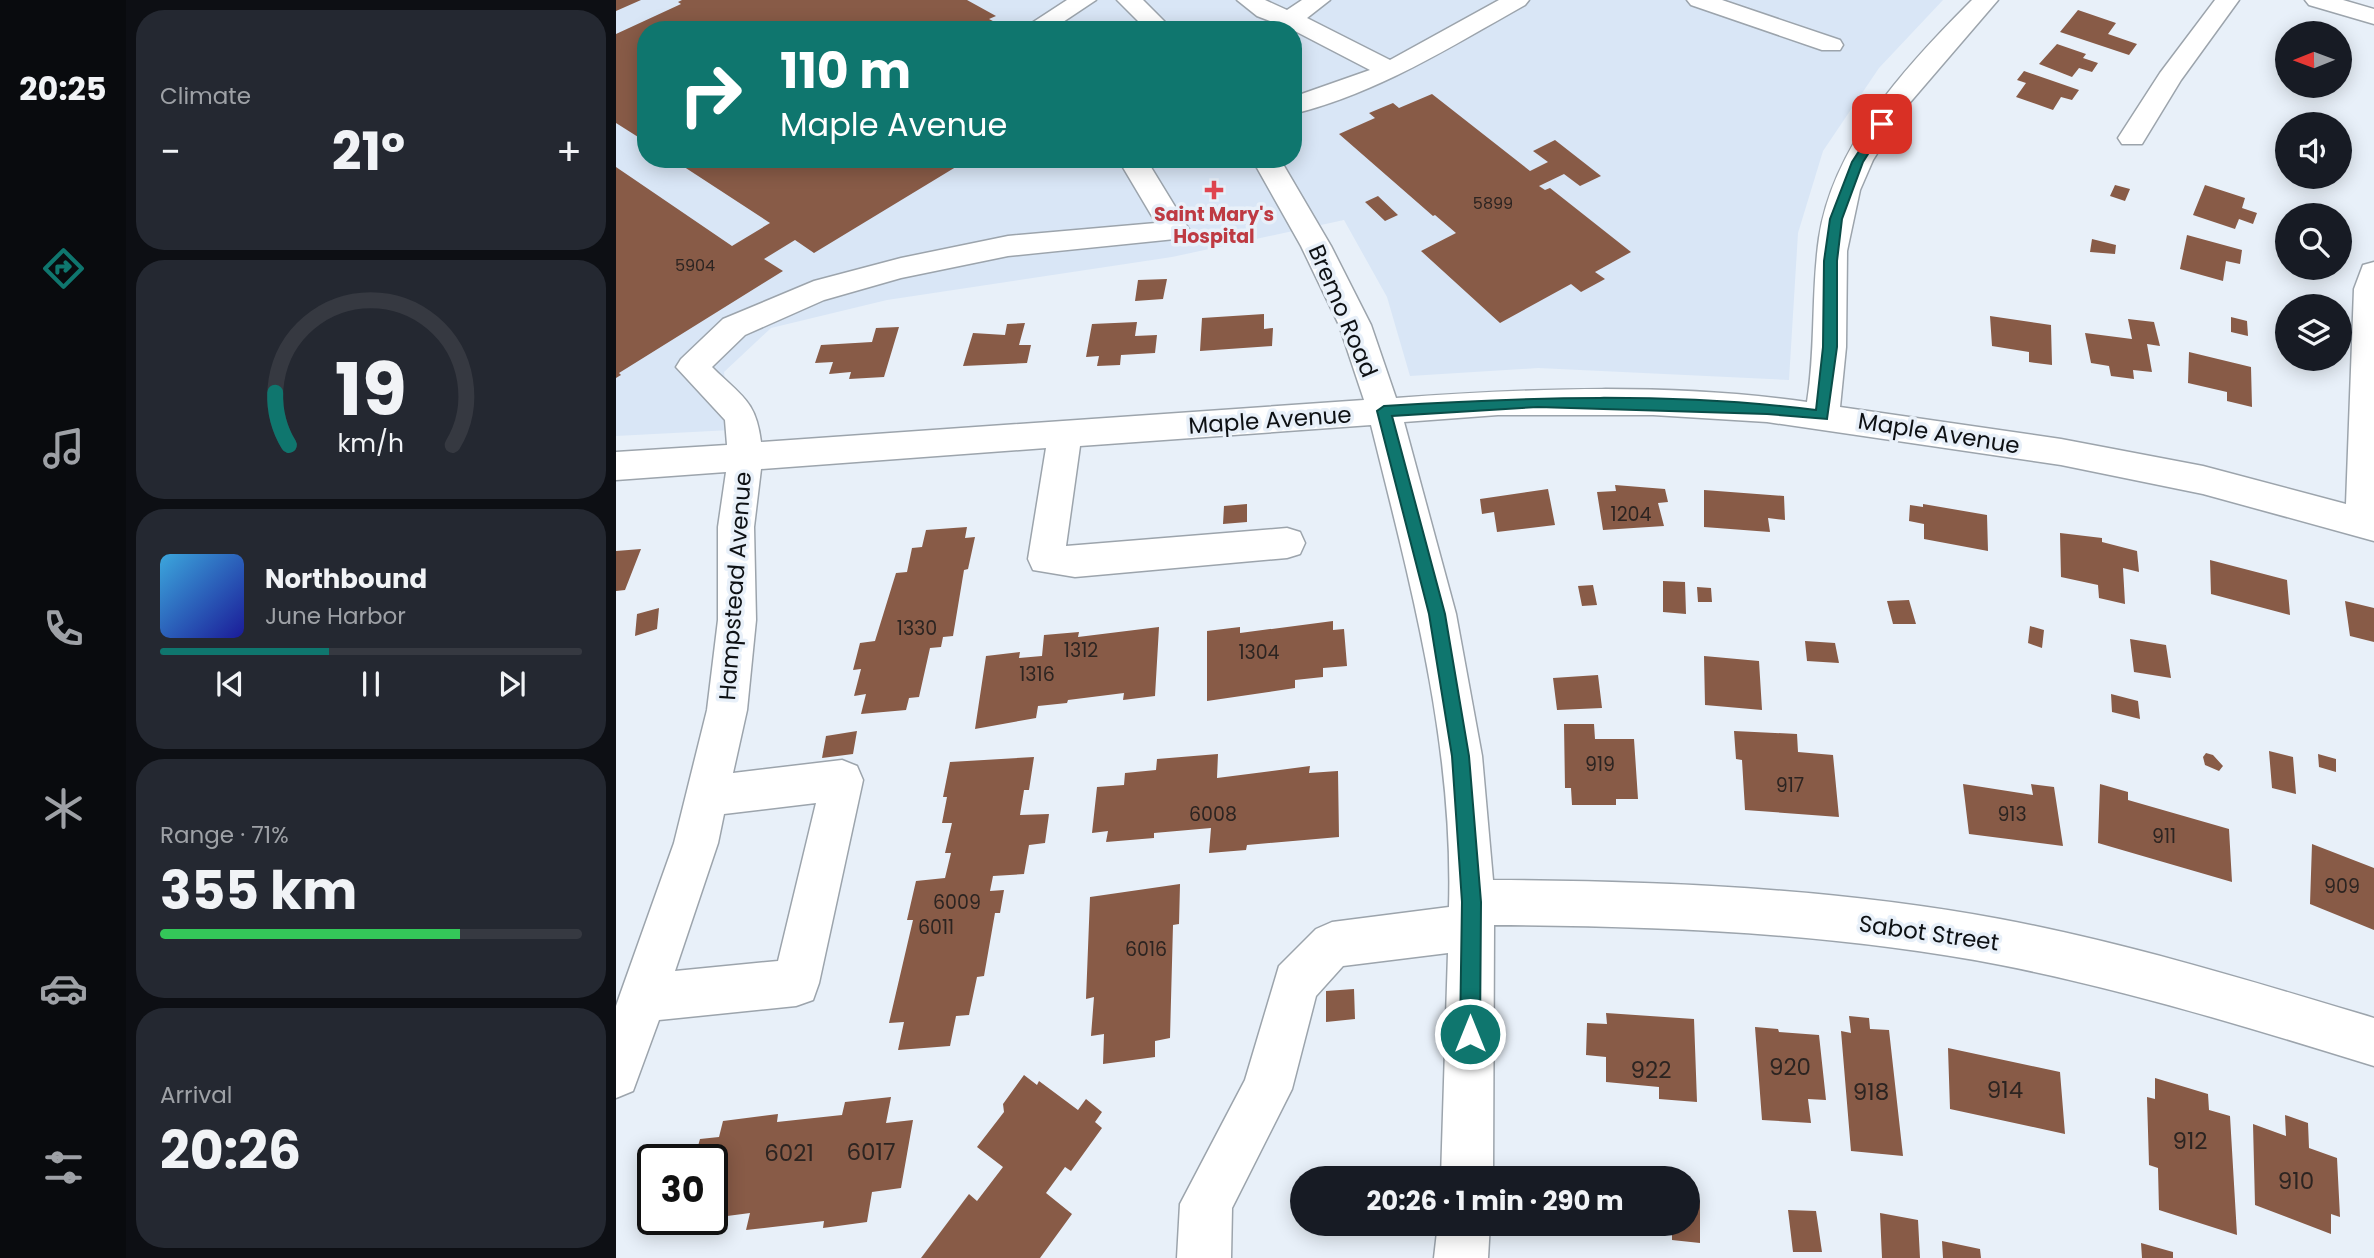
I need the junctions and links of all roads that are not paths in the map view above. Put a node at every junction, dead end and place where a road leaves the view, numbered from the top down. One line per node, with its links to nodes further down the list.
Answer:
1 (1084, 0): 12 (street)
2 (1129, 0): 13 (street)
3 (1249, 0): 11 (street)
4 (1318, 0): 11 (street)
5 (1517, 0): 17 (street)
6 (1699, 0): 16 (street)
7 (1986, 0): 24 (street)
8 (2227, 0): 19 (street)
9 (2317, 0): 10 (street)
10 (2374, 17)
11 (1290, 19): 14 (street)
12 (1048, 21)
13 (1151, 21)
14 (1294, 21)
15 (1302, 25): 17 (street)
16 (1831, 45)
17 (1390, 70): 18 (street)
18 (1302, 103)
19 (2132, 138)
20 (1143, 168): 26 (street, Hampstead Avenue)
21 (1271, 168): 23 (street, Bremo Road)
22 (2374, 272): 28 (street)
23 (1384, 411): 24 (street, Maple Avenue); 25 (street, Maple Avenue); 31 (street, Bremo Road)
24 (1822, 416): 28 (street, Maple Avenue)
25 (1065, 435): 26 (street, Maple Avenue); 29 (street)
26 (745, 459): 27 (street, Maple Avenue); 30 (street, Hampstead Avenue)
27 (616, 466)
28 (2369, 524)
29 (1287, 543)
30 (707, 796): 32 (street, Hampstead Avenue); 32 (street)
31 (1471, 914): 33 (street, Sabot Street); 35 (street, Bremo Road); 37 (street, Sabot Street)
32 (642, 998): 34 (street, Hampstead Avenue)
33 (2374, 1042)
34 (616, 1074)
35 (1467, 1166)
36 (1463, 1236): 38 (street)
37 (1204, 1258)
38 (1461, 1258)

